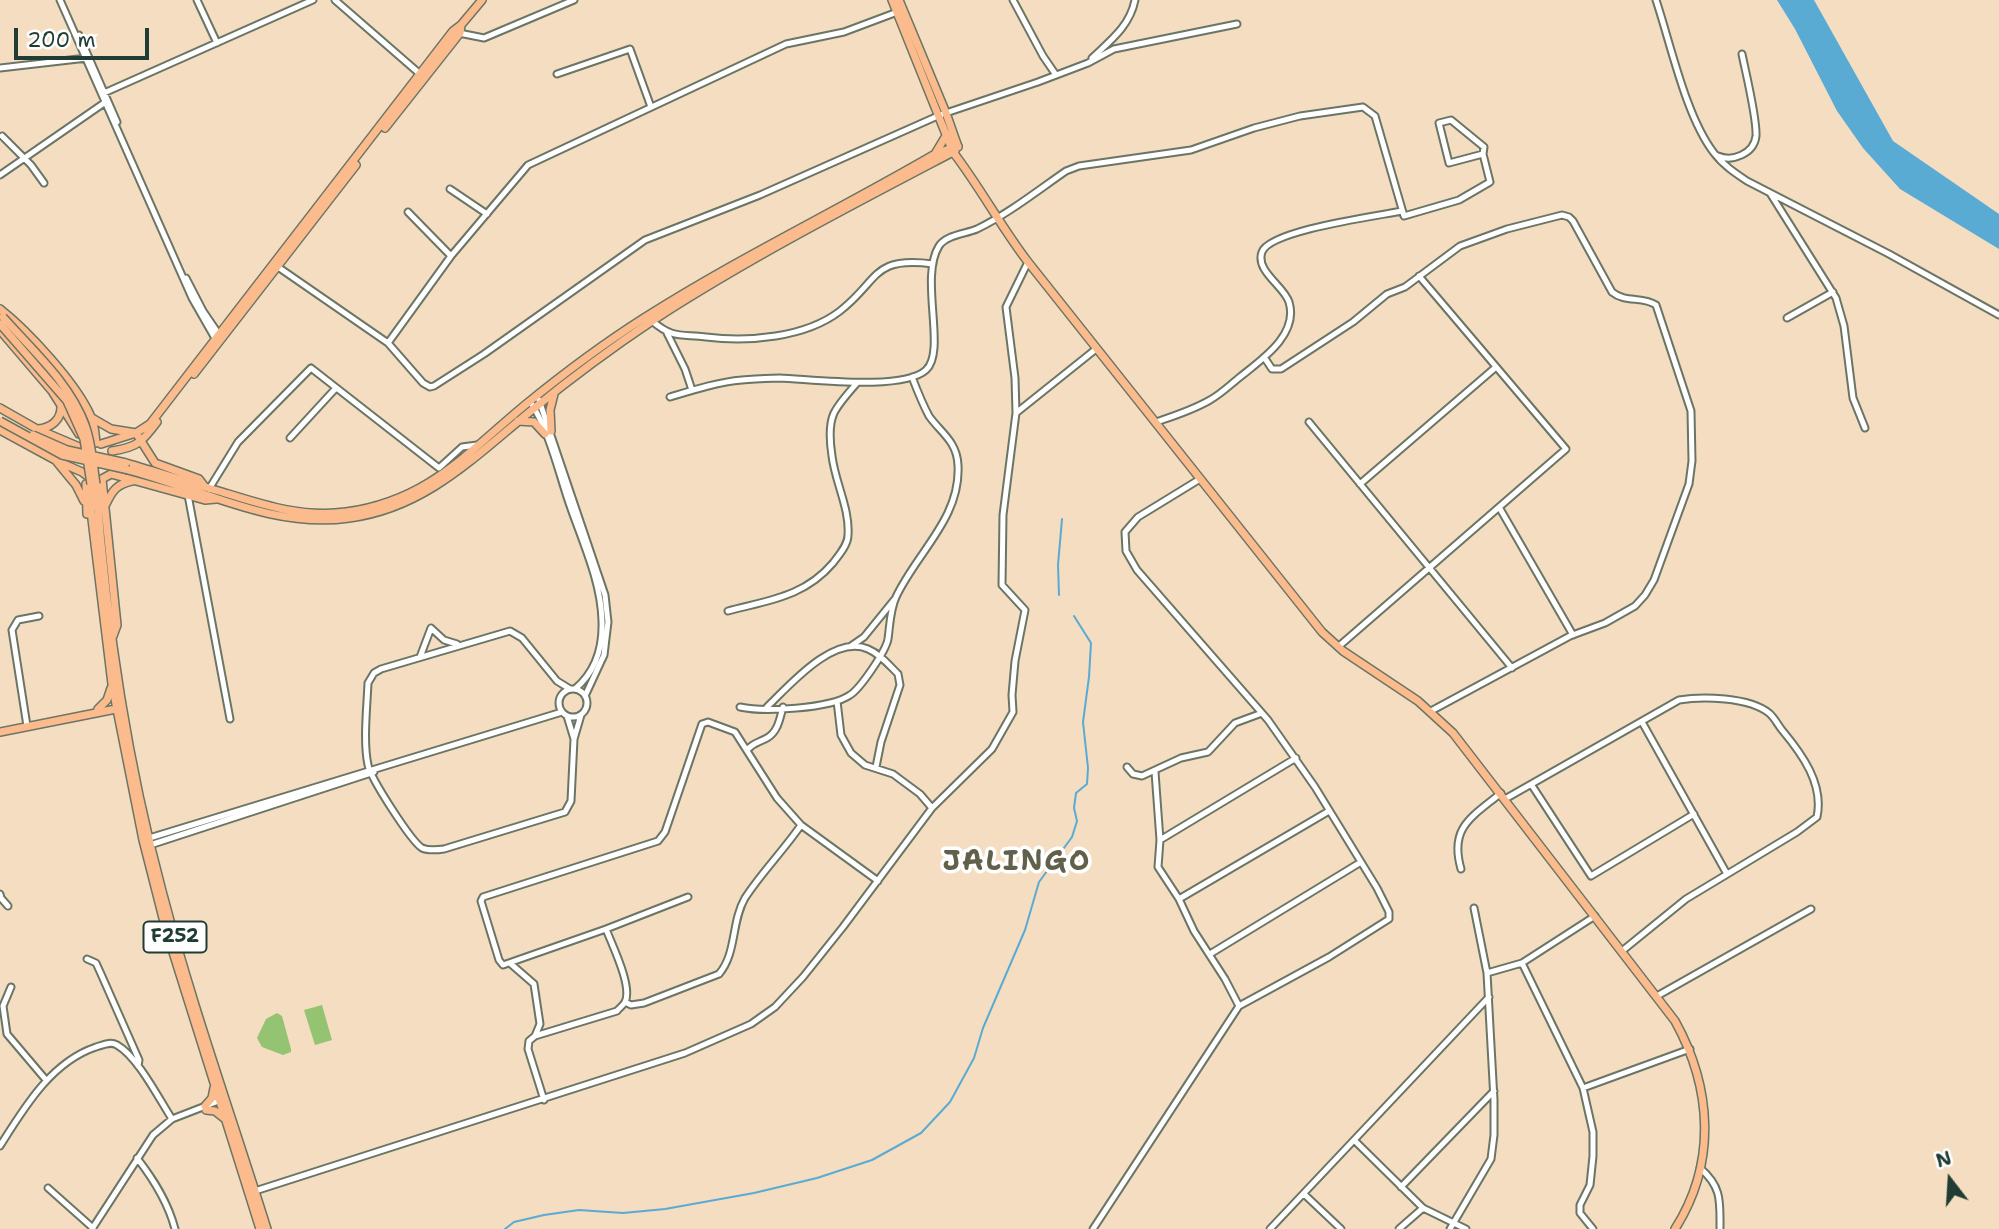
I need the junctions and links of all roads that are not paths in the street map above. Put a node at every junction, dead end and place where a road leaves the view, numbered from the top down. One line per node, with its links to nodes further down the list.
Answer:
1 (62, 0): 17 (street)
2 (197, 0): 15 (street)
3 (313, 0): 15 (street)
4 (335, 0): 20 (street)
5 (482, 0): 14 (main road)
6 (574, 0): 14 (street)
7 (892, 0): 12 (main road)
8 (899, 0): 12 (main road)
9 (1013, 0): 22 (street)
10 (1135, 0): 18 (street)
11 (1656, 0): 31 (street)
12 (900, 11): 25 (street); 26 (main road)
13 (1237, 24): 18 (street)
14 (458, 30): 20 (main road); 46 (main road)
15 (217, 43): 23 (street)
16 (1742, 54): 31 (street)
17 (87, 58): 19 (street); 23 (street)
18 (1088, 63): 22 (street)
19 (0, 68)
20 (420, 74): 55 (main road)
21 (557, 74): 25 (street)
22 (1056, 75): 26 (street)
23 (102, 93): 24 (street)
24 (106, 102): 33 (street); 55 (street)
25 (651, 107): 41 (street)
26 (943, 114): 27 (main road); 29 (main road); 56 (street)
27 (947, 134): 29 (main road); 32 (main road)
28 (2, 136): 33 (street)
29 (956, 149): 32 (main road); 34 (main road)
30 (1483, 154): 30 (street); 39 (street)
31 (1715, 155): 38 (street)
32 (936, 157): 34 (main road); 52 (main road); 66 (main road)
33 (23, 158): 35 (street); 36 (street)
34 (960, 160): 42 (main road)
35 (0, 175)
36 (44, 183)
37 (450, 189): 41 (street)
38 (1768, 190): 48 (street); 49 (street)
39 (1402, 211): 42 (street); 58 (street)
40 (408, 212): 43 (street)
41 (487, 214): 43 (street)
42 (996, 218): 44 (main road); 45 (street)
43 (452, 256): 56 (street)
44 (1028, 262): 57 (main road); 69 (street)
45 (933, 264): 54 (street); 60 (street)
46 (278, 267): 55 (main road); 56 (street)
47 (1419, 276): 58 (street); 59 (street); 104 (street)
48 (1833, 292): 51 (street); 75 (street)
49 (1999, 315)
50 (1, 316): 71 (main road); 92 (main road, bridge)
51 (1787, 318)
52 (652, 321): 54 (street); 64 (main road)
53 (0, 330): 67 (main road)
54 (667, 333): 63 (street)
55 (218, 339): 78 (main road); 81 (main road)
56 (388, 343)
57 (1096, 349): 69 (street); 73 (main road)
58 (1265, 357): 73 (street)
59 (1496, 367): 93 (street); 99 (street)
60 (912, 377): 61 (street); 101 (street)
61 (857, 383): 63 (street); 102 (street)
62 (336, 388): 80 (street); 83 (street); 94 (street)
63 (692, 390): 65 (street)
64 (556, 391): 66 (main road); 79 (main road)
65 (670, 397)
66 (536, 402): 72 (main road); 79 (street); 83 (main road)
67 (61, 403): 76 (main road); 84 (main road)
68 (0, 408): 76 (main road)
69 (1016, 413): 141 (street)
70 (0, 418): 87 (main road, bridge)
71 (92, 418): 78 (main road); 82 (main road)
72 (518, 421): 79 (main road); 96 (main road)
73 (1156, 422): 90 (main road)
74 (1309, 422): 93 (street)
75 (1865, 428)
76 (37, 429): 84 (main road)
77 (0, 430): 86 (main road)
78 (135, 433): 81 (main road); 82 (main road)
79 (548, 433): 114 (street); 115 (street)
80 (290, 438)
81 (143, 441): 85 (main road); 94 (main road)
82 (98, 444): 84 (main road); 85 (main road)
83 (481, 444): 94 (main road)
84 (85, 448): 88 (main road)
85 (112, 451): 89 (main road)
86 (57, 461): 88 (main road); 97 (main road)
87 (127, 467): 94 (main road); 96 (main road)
88 (84, 474): 92 (main road); 97 (main road)
89 (111, 474): 91 (main road); 92 (main road)
90 (1200, 479): 108 (main road); 124 (street)
91 (136, 480): 95 (main road); 98 (main road)
92 (96, 482): 98 (main road); 105 (main road, F252)
93 (1360, 484): 100 (street)
94 (207, 488)
95 (188, 495): 96 (main road); 127 (street)
96 (218, 499)
97 (86, 505): 105 (main road)
98 (106, 505): 105 (main road)
99 (1499, 507): 100 (street); 104 (street)
100 (1430, 568): 108 (street); 111 (street)
101 (896, 598): 107 (street); 109 (street)
102 (728, 611)
103 (39, 616): 129 (street)
104 (1573, 635): 111 (street)
105 (109, 638): 113 (main road, F252); 146 (main road, F252)
106 (460, 645): 110 (street); 110 (street); 112 (street)
107 (850, 646): 109 (street); 121 (street)
108 (1338, 647): 123 (main road)
109 (879, 656): 117 (street); 135 (street)
110 (420, 657): 137 (street)
111 (1512, 667): 123 (street)
112 (557, 681): 114 (street); 116 (street)
113 (112, 684): 118 (main road, F252); 122 (main road)
114 (573, 689): 115 (street); 116 (street)
115 (585, 696): 126 (street)
116 (560, 698): 125 (street)
117 (837, 701): 120 (street); 135 (street)
118 (116, 707): 122 (main road); 130 (main road, F252)
119 (740, 707): 121 (street)
120 (783, 707): 121 (street); 133 (street)
121 (765, 708)
122 (97, 711): 129 (main road); 130 (main road)
123 (1431, 711): 140 (main road)
124 (1262, 713): 134 (street); 138 (street)
125 (564, 714): 126 (street); 132 (street); 137 (street)
126 (581, 715): 132 (street)
127 (230, 719)
128 (1642, 722): 139 (street); 143 (street); 149 (street)
129 (26, 726): 131 (main road)
130 (120, 731): 146 (main road, F252)
131 (0, 732)
132 (574, 738): 137 (street)
133 (747, 750): 144 (street); 163 (street)
134 (1296, 758): 142 (street); 145 (street)
135 (876, 767): 141 (street)
136 (1128, 767): 138 (street)
137 (370, 772): 146 (street)
138 (1155, 772): 145 (street)
139 (1531, 784): 140 (street); 143 (street)
140 (1503, 796): 148 (street); 157 (main road)
141 (932, 808): 150 (street)
142 (1329, 811): 147 (street); 153 (street)
143 (1693, 814): 149 (street)
144 (801, 825): 150 (street); 168 (street)
145 (1160, 840): 153 (street)
146 (147, 843): 175 (main road, F252); 179 (main road, F252)
147 (1361, 862): 160 (street); 169 (street)
148 (1461, 869)
149 (1727, 874): 159 (street)
150 (878, 881): 178 (street)
151 (0, 894): 154 (street)
152 (688, 897): 158 (street)
153 (1179, 899): 160 (street)
154 (8, 906)
155 (1474, 908): 164 (street)
156 (1811, 909): 166 (street)
157 (1595, 916): 159 (main road); 162 (street)
158 (606, 929): 163 (street); 168 (street)
159 (1622, 951): 166 (main road)
160 (1210, 954): 169 (street)
161 (87, 959): 173 (street)
162 (1522, 963): 164 (street); 176 (street)
163 (511, 964): 171 (street)
164 (1487, 973): 167 (street)
165 (11, 987): 170 (street)
166 (1657, 996): 172 (main road)
167 (1489, 998): 177 (street); 183 (street)
168 (625, 1002): 171 (street)
169 (1239, 1006): 197 (street)
170 (4, 1034): 174 (street)
171 (536, 1036): 178 (street)
172 (1690, 1049): 176 (street); 186 (main road)
173 (138, 1066): 174 (street); 181 (street)
174 (46, 1080): 184 (street)
175 (213, 1080): 179 (main road, F252); 180 (main road)
176 (1583, 1088): 203 (street)
177 (1494, 1091): 187 (street); 192 (street)
178 (544, 1100): 189 (street)
179 (223, 1101): 180 (street); 182 (main road, F252); 189 (main road, F252)
180 (203, 1109): 181 (street); 182 (main road)
181 (172, 1119): 185 (street)
182 (226, 1120): 195 (main road, F252)
183 (1354, 1140): 187 (street); 190 (street)
184 (0, 1146)
185 (137, 1158): 193 (street); 194 (street)
186 (1700, 1168): 204 (main road); 205 (street)
187 (1401, 1187): 191 (street)
188 (48, 1188): 193 (street)
189 (255, 1191): 196 (main road, F252)
190 (1304, 1194): 198 (street); 199 (street)
191 (1423, 1208): 192 (street); 200 (street)
192 (1454, 1222): 201 (street); 202 (street)
193 (93, 1228)
194 (175, 1229)
195 (260, 1229)
196 (267, 1229)
197 (1093, 1229)
198 (1270, 1229)
199 (1341, 1229)
200 (1399, 1229)
201 (1450, 1229)
202 (1466, 1229)
203 (1594, 1229)
204 (1675, 1229)
205 (1720, 1229)

